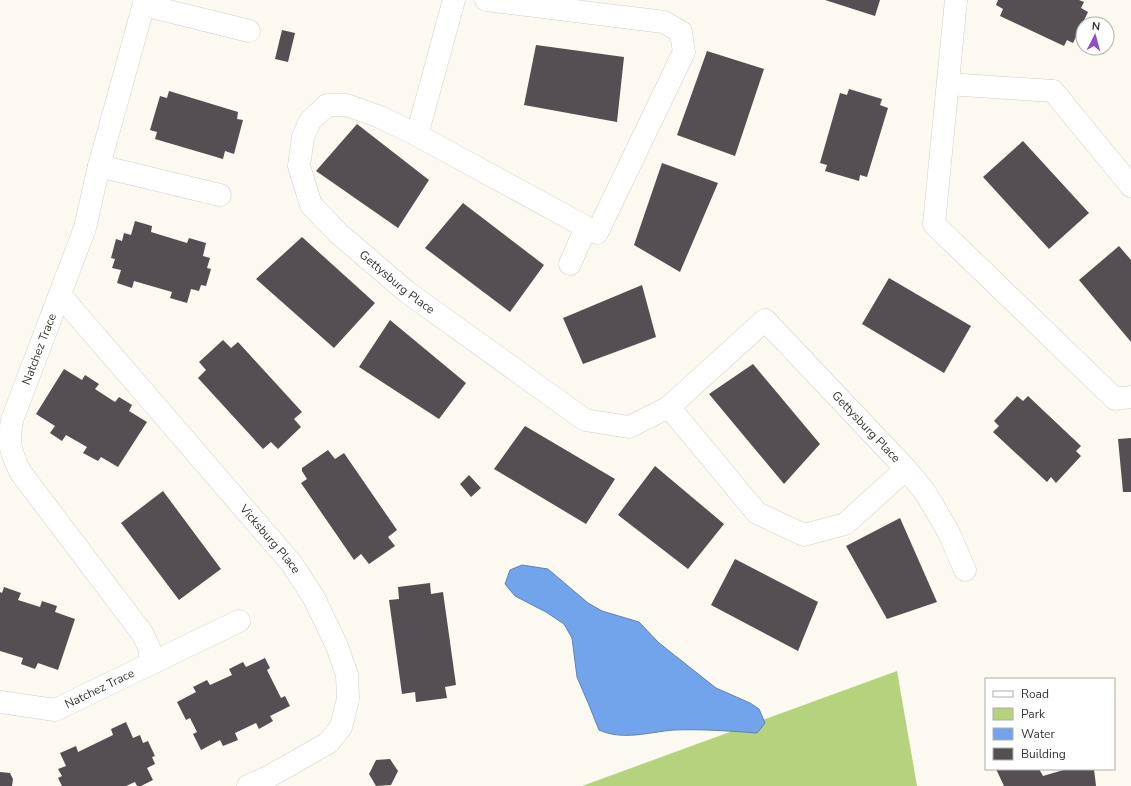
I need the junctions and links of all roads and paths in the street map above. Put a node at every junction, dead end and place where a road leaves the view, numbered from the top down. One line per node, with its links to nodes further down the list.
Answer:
1 (454, 0): 7 (street)
2 (486, 0): 11 (street)
3 (956, 0): 6 (street)
4 (145, 2): 5 (street); 8 (street, Natchez Trace)
5 (249, 31)
6 (948, 84): 9 (street); 14 (street)
7 (418, 135): 11 (street, Gettysburg Place); 15 (street, Gettysburg Place)
8 (99, 166): 10 (street); 13 (street, Natchez Trace)
9 (1131, 186)
10 (220, 195)
11 (586, 227): 12 (street)
12 (570, 264)
13 (60, 295): 19 (street, Natchez Trace); 21 (street, Vicksburg Place)
14 (1131, 397)
15 (669, 407): 16 (street, Gettysburg Place); 16 (street, Gettysburg Place)
16 (906, 469): 17 (street)
17 (965, 570)
18 (238, 621): 19 (street, Natchez Trace)
19 (151, 663): 20 (street, Natchez Trace)
20 (0, 702)
21 (248, 786)

